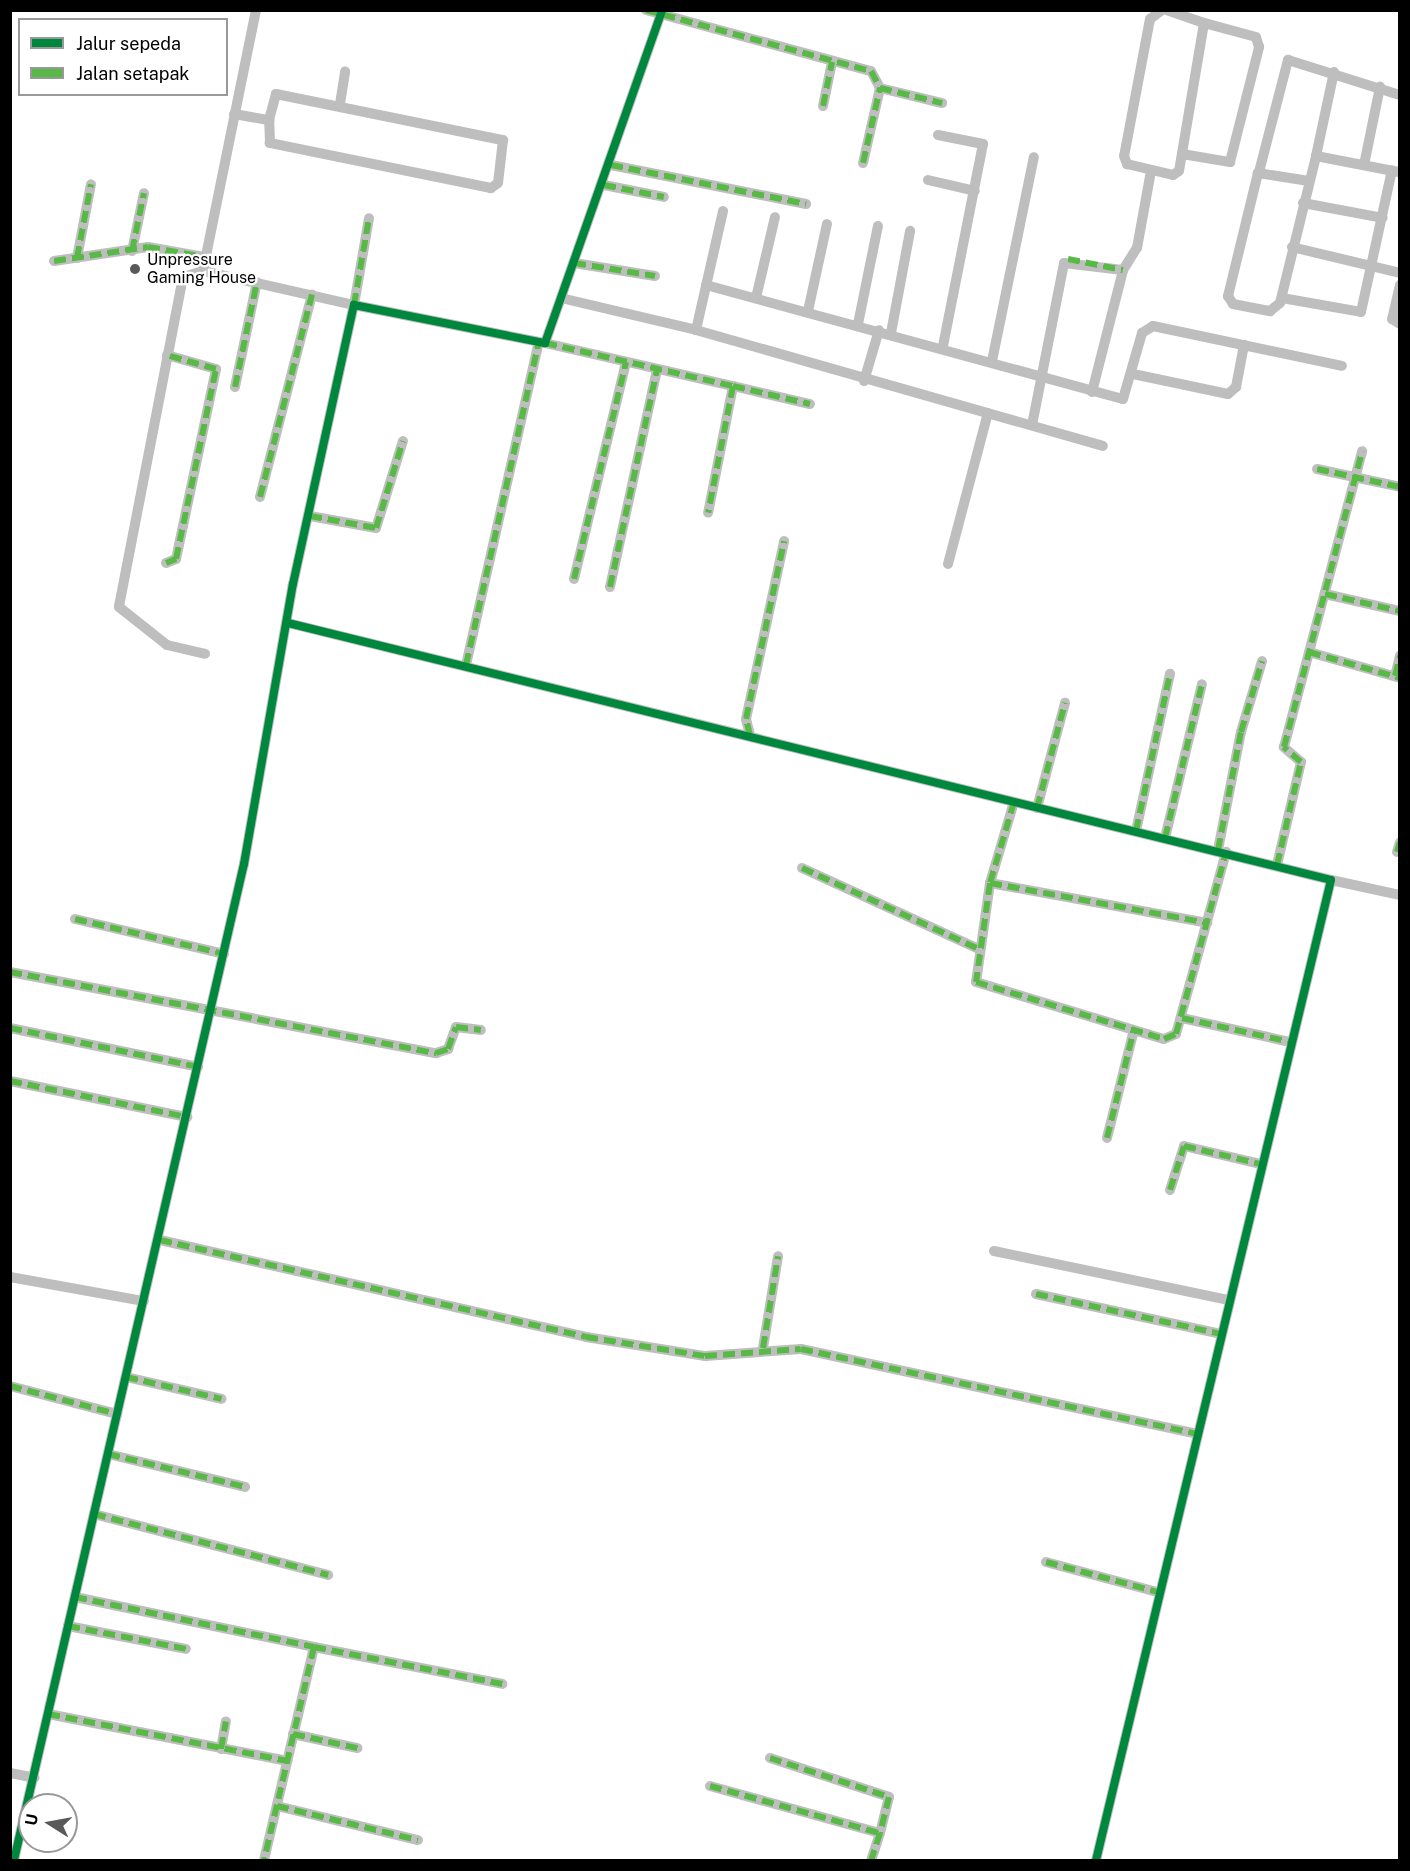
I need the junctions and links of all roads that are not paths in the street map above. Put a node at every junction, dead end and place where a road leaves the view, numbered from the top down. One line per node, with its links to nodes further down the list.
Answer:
1 (256, 10): 16 (street)
2 (646, 10): 5 (street)
3 (1162, 10): 25 (street)
4 (1167, 10): 6 (street)
5 (661, 12): 7 (street); 23 (street)
6 (1204, 23): 19 (street); 19 (street)
7 (832, 62): 11 (street); 15 (street)
8 (345, 71): 14 (street)
9 (1334, 72): 10 (street); 20 (street); 27 (street)
10 (1380, 87): 12 (street); 24 (street)
11 (880, 88): 13 (street); 22 (street)
12 (1400, 95)
13 (942, 103)
14 (340, 104): 17 (street); 17 (street)
15 (823, 106)
16 (234, 114): 17 (street); 46 (street)
17 (269, 120)
18 (938, 135): 32 (street)
19 (1182, 154): 25 (street)
20 (1316, 156): 24 (street); 29 (street)
21 (1035, 157): 73 (street)
22 (863, 163)
23 (611, 165): 31 (street); 36 (street)
24 (1364, 165): 26 (street)
25 (1151, 171): 51 (street)
26 (1396, 171): 40 (street)
27 (1259, 172): 29 (street); 61 (street)
28 (928, 180): 32 (street)
29 (1309, 181): 35 (street)
30 (91, 184): 47 (street)
31 (604, 185): 34 (street); 49 (street)
32 (975, 191): 71 (street)
33 (144, 193): 45 (street)
34 (664, 197)
35 (1303, 203): 40 (street); 44 (street)
36 (806, 204)
37 (723, 211): 56 (street)
38 (775, 217): 60 (street)
39 (369, 218): 62 (street)
40 (1383, 218): 50 (street)
41 (827, 224): 63 (street)
42 (879, 226): 64 (street)
43 (910, 231): 68 (street)
44 (1292, 247): 50 (street); 61 (street)
45 (132, 251): 46 (street); 47 (street)
46 (204, 257): 52 (street)
47 (77, 258): 48 (street)
48 (54, 261)
49 (574, 263): 54 (street); 59 (street)
50 (1373, 266): 53 (street); 61 (street)
51 (1124, 270): 78 (street); 82 (street)
52 (203, 271): 55 (street); 72 (street)
53 (1400, 273)
54 (655, 276)
55 (257, 282): 58 (street); 81 (street)
56 (706, 285): 60 (street); 66 (street)
57 (1400, 285): 65 (street)
58 (312, 295): 62 (street); 92 (street)
59 (561, 298): 66 (street); 69 (street)
60 (756, 298): 63 (street)
61 (1282, 298)
62 (354, 305): 69 (street); 94 (street)
63 (808, 311): 64 (street)
64 (858, 324): 67 (street)
65 (1400, 324)
66 (696, 330): 79 (street)
67 (879, 330): 68 (street); 79 (street)
68 (891, 333): 71 (street)
69 (542, 343): 74 (street); 107 (street)
70 (1244, 345): 75 (street); 77 (street); 77 (street)
71 (943, 346): 73 (street)
72 (167, 355): 96 (street); 104 (street)
73 (992, 361): 78 (street)
74 (626, 362): 76 (street); 98 (street)
75 (1342, 366)
76 (657, 370): 80 (street); 99 (street)
77 (1133, 374): 82 (street)
78 (1042, 375): 82 (street); 85 (street)
79 (864, 381): 84 (street)
80 (733, 386): 83 (street); 93 (street)
81 (235, 387)
82 (1092, 392)
83 (810, 404)
84 (988, 413): 85 (street); 97 (street)
85 (1032, 425): 87 (street)
86 (403, 441): 94 (street)
87 (1103, 446)
88 (1362, 451): 90 (street)
89 (1317, 469): 90 (street)
90 (1356, 478): 91 (street); 100 (street)
91 (1400, 487)
92 (260, 497)
93 (708, 513)
94 (310, 516): 102 (street)
95 (784, 541): 112 (street)
96 (166, 563)
97 (948, 564)
98 (574, 579)
99 (610, 587)
100 (1325, 594): 101 (street); 103 (street)
101 (1400, 611)
102 (288, 623): 107 (street); 126 (street)
103 (1309, 652): 109 (street); 118 (street)
104 (205, 654)
105 (1400, 656): 109 (street)
106 (1262, 661): 117 (street)
107 (466, 665): 112 (street)
108 (1170, 674): 115 (street)
109 (1397, 677)
110 (1202, 684): 116 (street)
111 (1065, 703): 114 (street)
112 (750, 735): 113 (street)
113 (1014, 802): 114 (street); 121 (street)
114 (1037, 808): 115 (street)
115 (1136, 831): 116 (street)
116 (1165, 838): 117 (street)
117 (1222, 851): 118 (street); 124 (street)
118 (1277, 865): 120 (street)
119 (802, 868): 125 (street)
120 (1331, 880): 122 (street); 133 (street)
121 (990, 883): 124 (street); 125 (street)
122 (1400, 895)
123 (75, 919): 126 (street)
124 (1207, 923): 129 (street)
125 (977, 948): 132 (street)
126 (224, 954): 128 (street)
127 (10, 972): 128 (street)
128 (211, 1012): 131 (street); 134 (street)
129 (1182, 1018): 132 (street); 133 (street)
130 (10, 1028): 134 (street)
131 (481, 1030)
132 (1134, 1030): 137 (street)
133 (1290, 1042): 138 (street)
134 (198, 1067): 136 (street)
135 (10, 1081): 136 (street)
136 (187, 1117): 140 (street)
137 (1107, 1138)
138 (1260, 1164): 139 (street); 145 (street)
139 (1170, 1190)
140 (160, 1240): 146 (street); 148 (street)
141 (994, 1251): 145 (street)
142 (778, 1256): 148 (street)
143 (10, 1277): 146 (street)
144 (1036, 1294): 147 (street)
145 (1229, 1300): 147 (street)
146 (144, 1301): 149 (street)
147 (1221, 1334): 153 (street)
148 (763, 1348): 153 (street)
149 (126, 1377): 151 (street); 152 (street)
150 (10, 1386): 152 (street)
151 (222, 1399)
152 (117, 1414): 154 (street)
153 (1196, 1434): 159 (street)
154 (108, 1454): 155 (street); 156 (street)
155 (245, 1486)
156 (94, 1514): 158 (street); 160 (street)
157 (1046, 1562): 159 (street)
158 (328, 1575)
159 (1157, 1592): 181 (street)
160 (75, 1597): 161 (street); 162 (street)
161 (68, 1626): 163 (street); 165 (street)
162 (314, 1647): 164 (street); 167 (street)
163 (186, 1649)
164 (502, 1684)
165 (48, 1714): 169 (street); 173 (street)
166 (226, 1721): 169 (street)
167 (292, 1734): 168 (street); 171 (street)
168 (357, 1748)
169 (221, 1749): 171 (street)
170 (770, 1758): 176 (street)
171 (287, 1761): 175 (street)
172 (10, 1773): 173 (street)
173 (35, 1778): 178 (street)
174 (710, 1786): 176 (street)
175 (277, 1806): 177 (street); 179 (street)
176 (880, 1833): 180 (street)
177 (418, 1840)
178 (14, 1860)
179 (264, 1860)
180 (871, 1860)
181 (1096, 1860)

